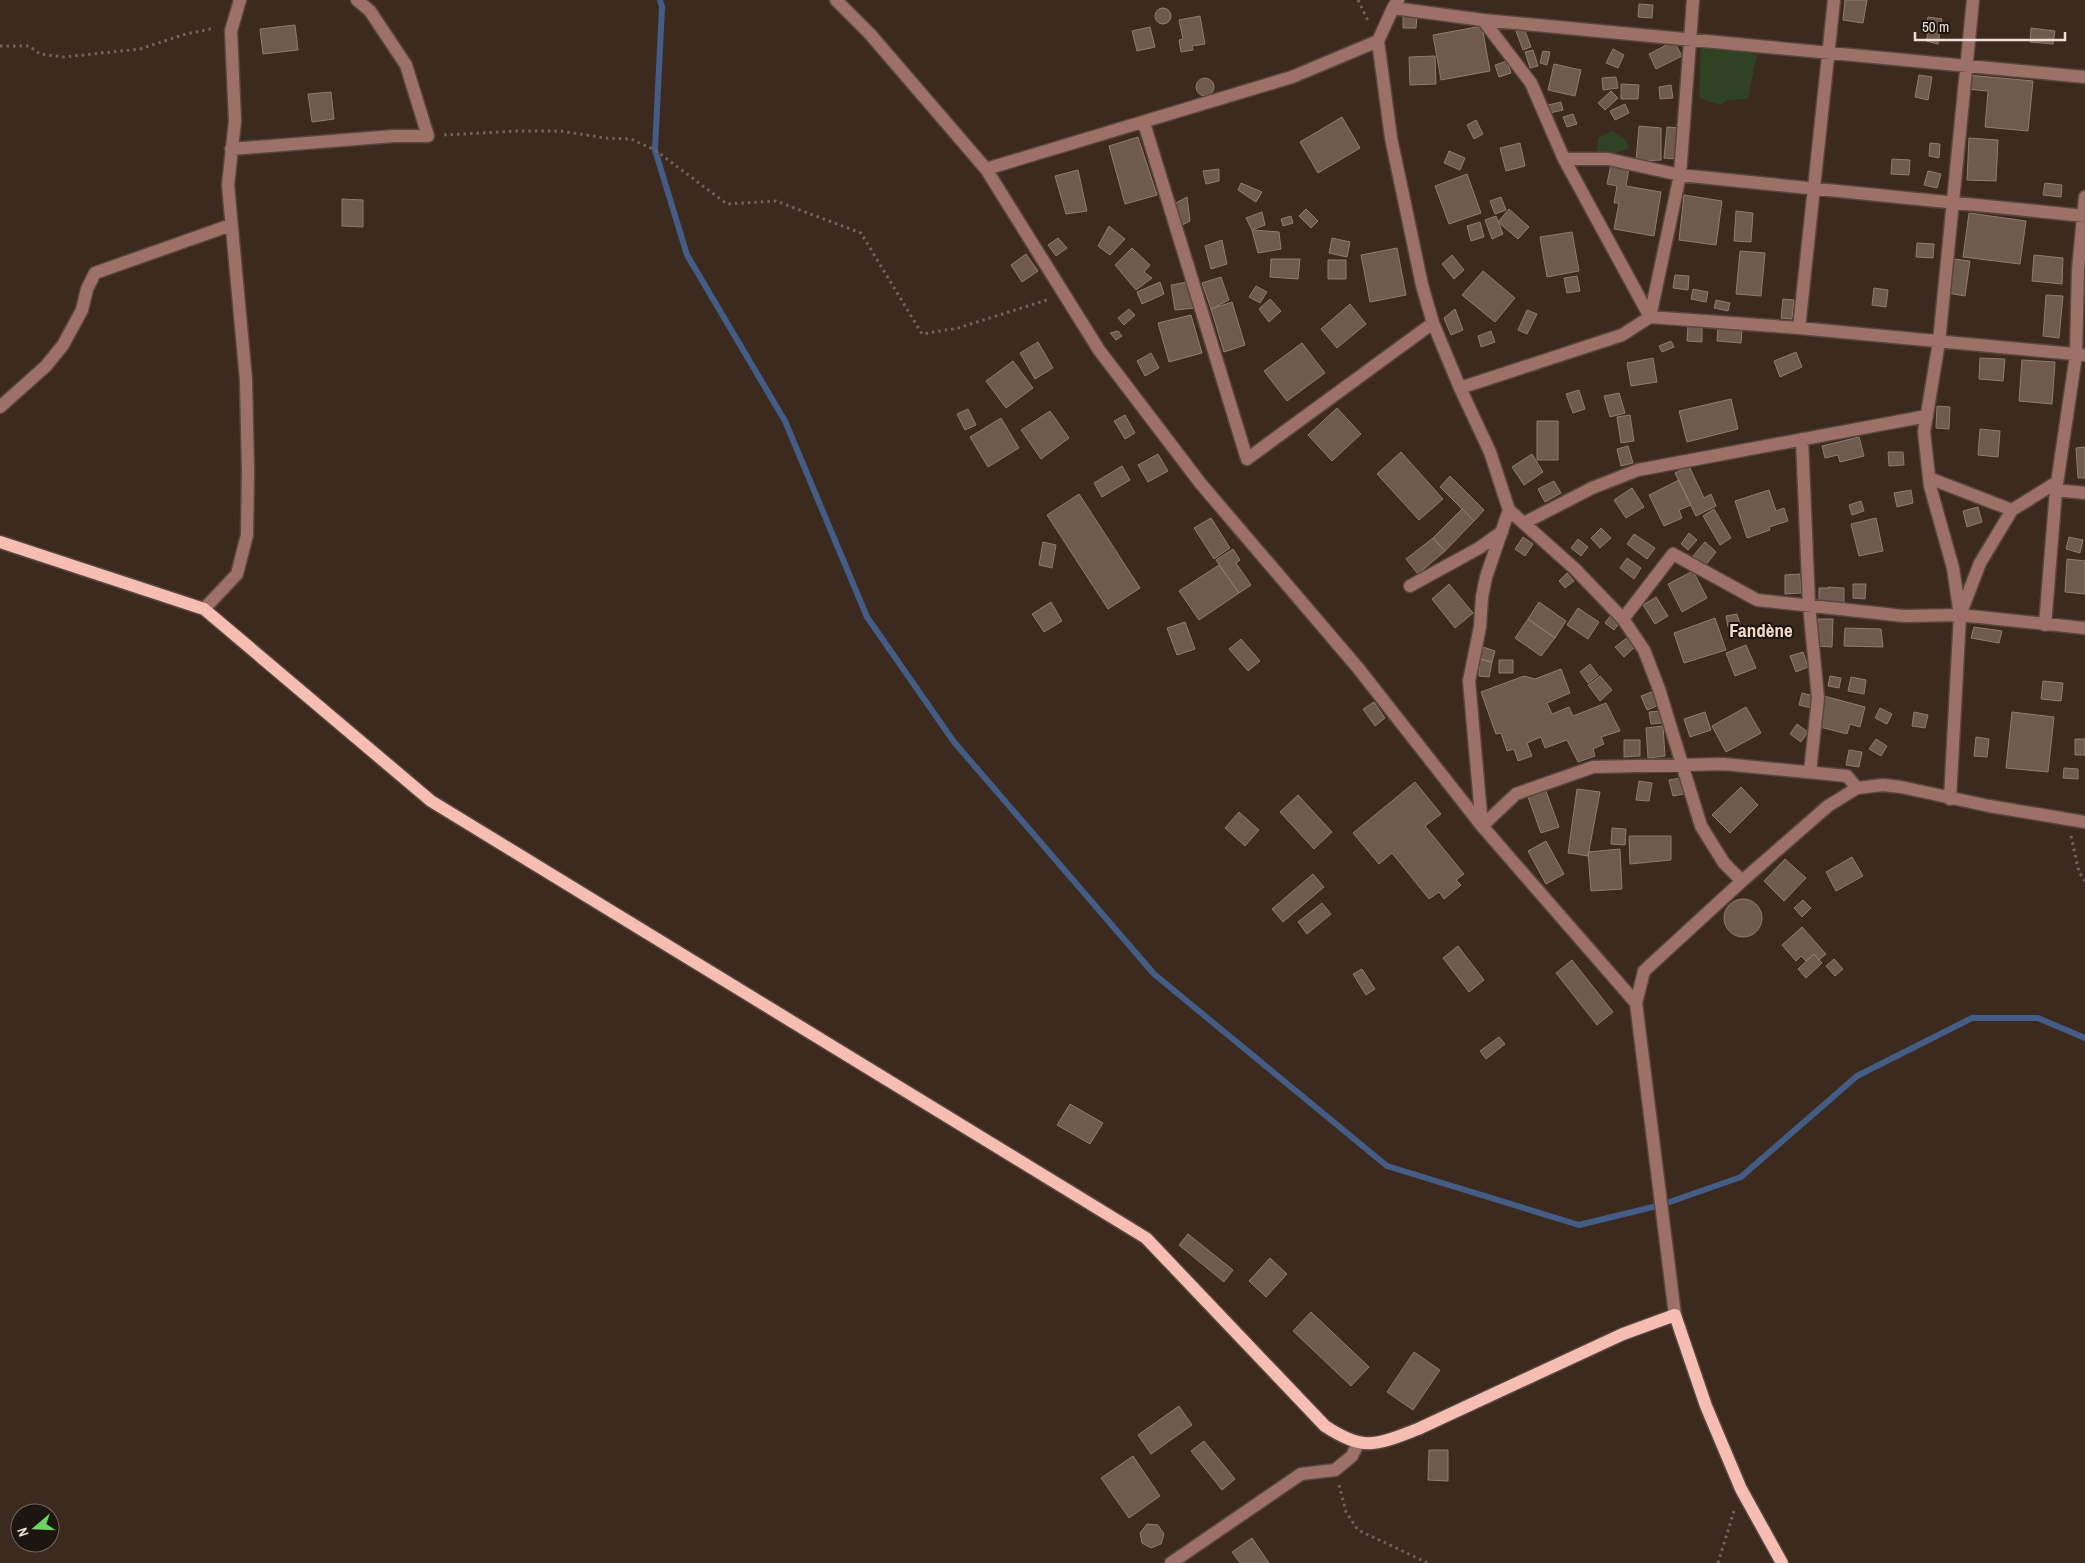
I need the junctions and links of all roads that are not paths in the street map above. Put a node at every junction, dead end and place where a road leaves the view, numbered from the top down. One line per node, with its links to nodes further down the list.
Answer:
1 (240, 0): 15 (street)
2 (356, 0): 15 (street)
3 (836, 0): 17 (street)
4 (1693, 0): 9 (street)
5 (1834, 0): 11 (street)
6 (1973, 0): 12 (street)
7 (1396, 4): 8 (street); 10 (street)
8 (1483, 20): 9 (street); 16 (street)
9 (1689, 40): 11 (street); 18 (street)
10 (1378, 41): 14 (street); 25 (street)
11 (1829, 53): 12 (street); 19 (street)
12 (1966, 66): 13 (street); 21 (street)
13 (2085, 77)
14 (1144, 123): 17 (street); 25 (street)
15 (232, 149): 23 (street)
16 (1564, 160): 18 (street); 24 (street)
17 (986, 170): 53 (street)
18 (1680, 175): 19 (street); 24 (street)
19 (1815, 189): 21 (street); 26 (street)
20 (2085, 197): 22 (street)
21 (1953, 203): 22 (street); 27 (street)
22 (2084, 216): 28 (street)
23 (231, 225): 30 (street); 43 (street)
24 (1650, 318): 26 (street); 29 (street)
25 (1432, 323): 29 (street)
26 (1799, 328): 27 (street)
27 (1940, 342): 28 (street); 31 (street)
28 (2080, 355): 34 (street)
29 (1460, 388): 36 (street)
30 (0, 406)
31 (1927, 416): 32 (street); 33 (street)
32 (1802, 439): 38 (street); 42 (street)
33 (1929, 478): 37 (street); 44 (street)
34 (2056, 486): 35 (street); 37 (street); 46 (street)
35 (2085, 493)
36 (1509, 510): 38 (street); 39 (street)
37 (2012, 510): 44 (street)
38 (1524, 523): 45 (street)
39 (1502, 532): 41 (street); 53 (street)
40 (0, 542): 43 (main road)
41 (1410, 586)
42 (1809, 606): 44 (street); 45 (street); 49 (street)
43 (204, 609): 57 (main road)
44 (1960, 615): 46 (street); 51 (street)
45 (1623, 619): 48 (street)
46 (2045, 625): 47 (street)
47 (2085, 628)
48 (1681, 765): 49 (street); 53 (street); 54 (street)
49 (1810, 772): 50 (street)
50 (1856, 788): 51 (street); 54 (street)
51 (1950, 798): 52 (street)
52 (2085, 822)
53 (1482, 826): 55 (street)
54 (1742, 881): 55 (street)
55 (1636, 1003): 56 (street)
56 (1675, 1315): 57 (main road); 59 (main road)
57 (1358, 1444): 58 (street)
58 (1171, 1563)
59 (1782, 1563)

